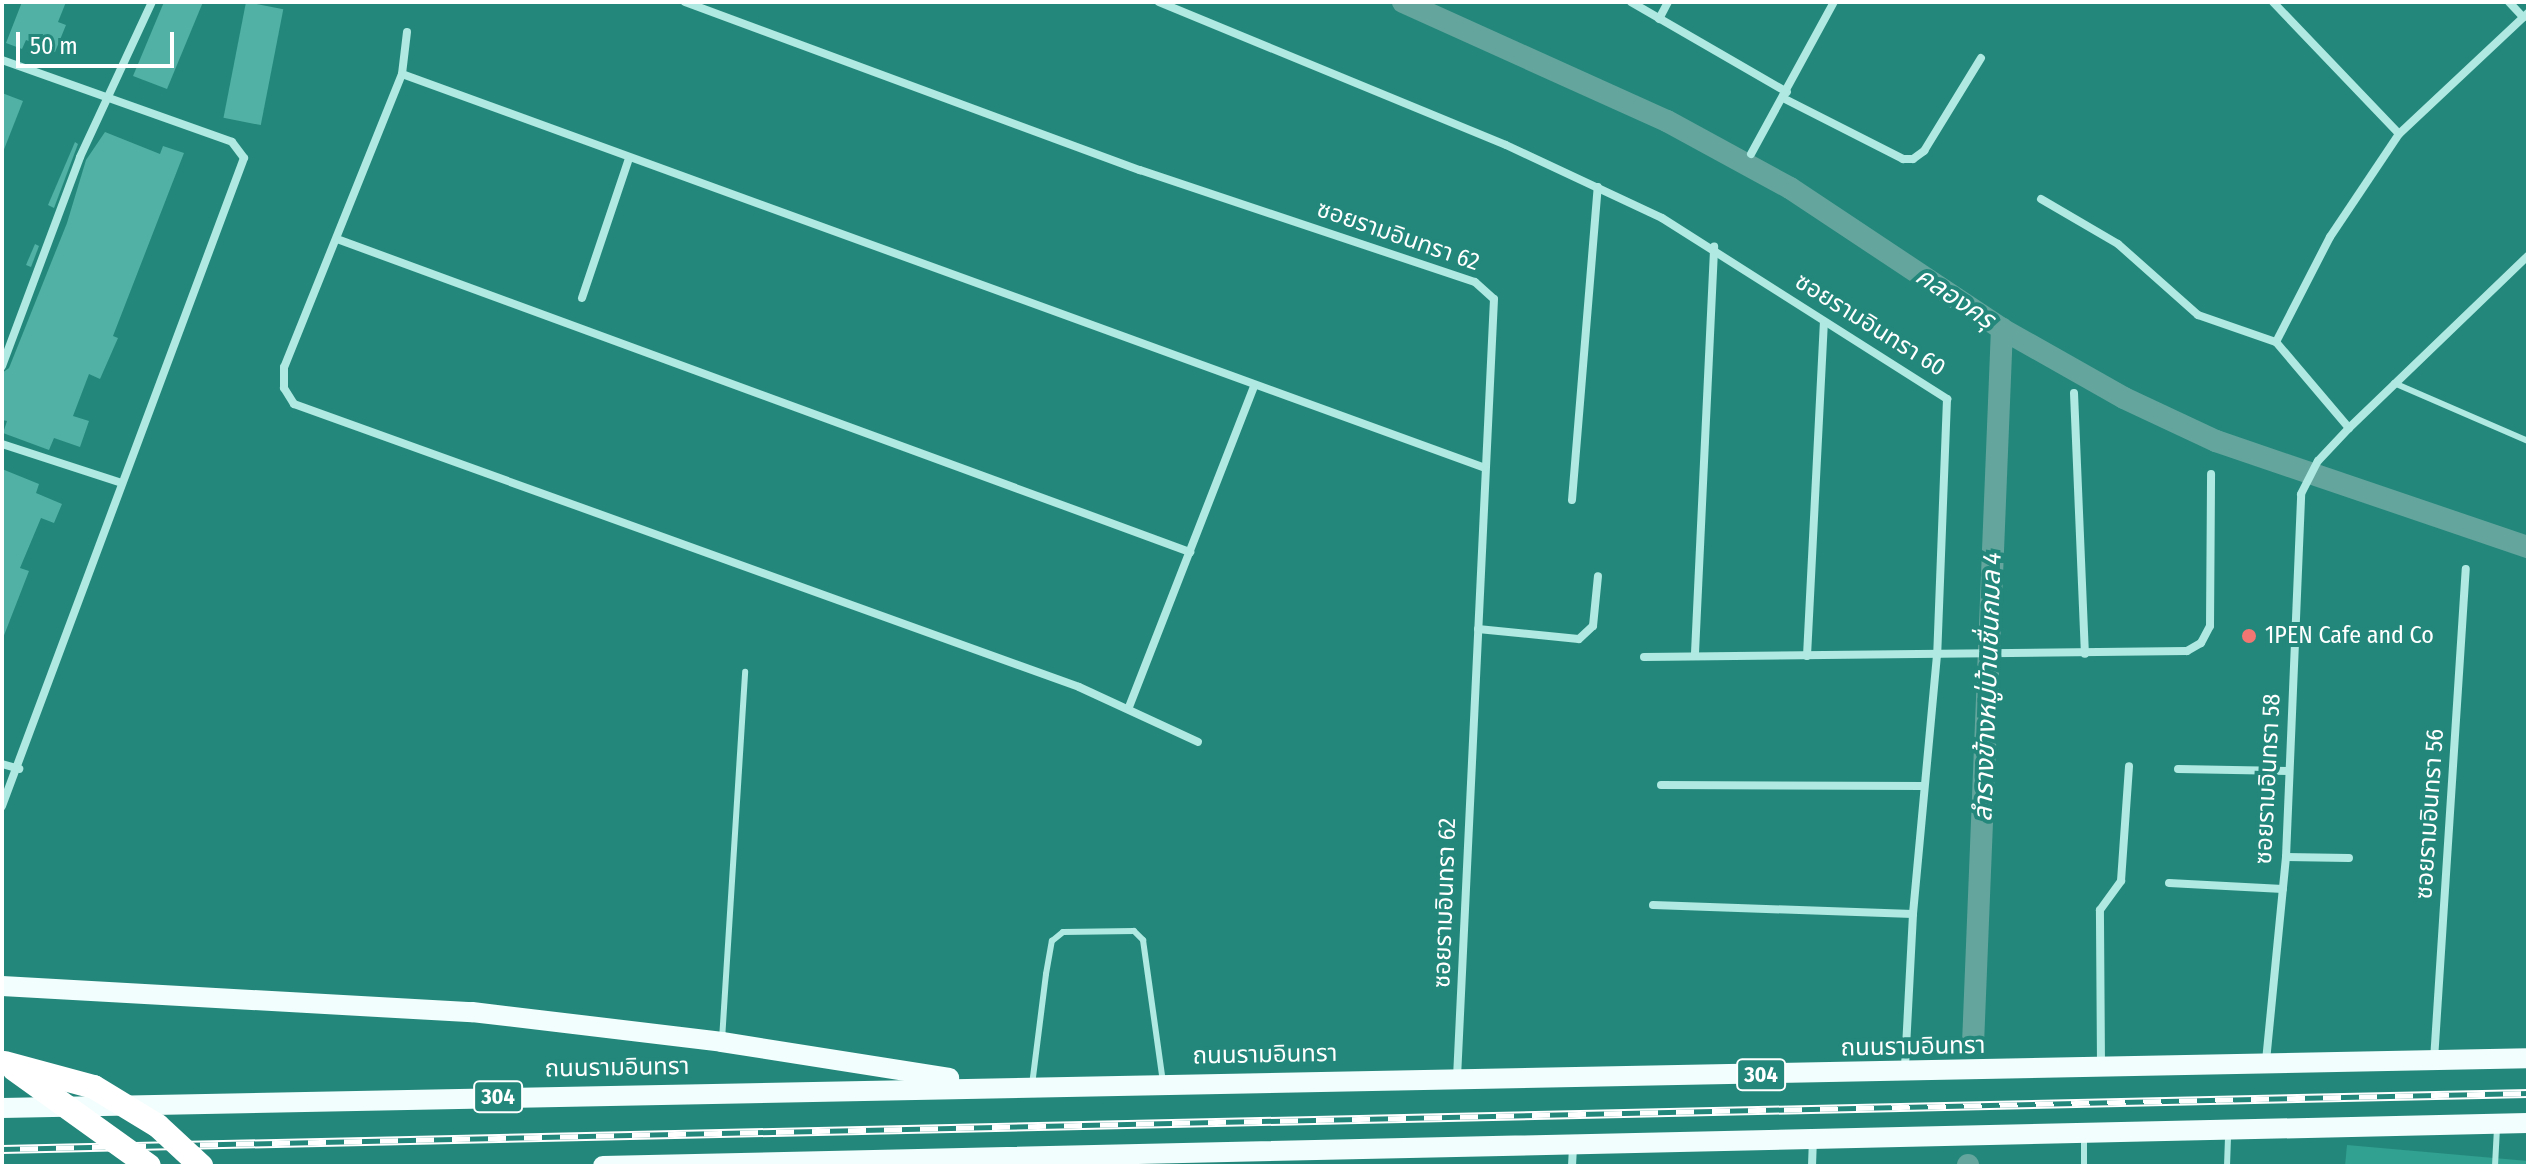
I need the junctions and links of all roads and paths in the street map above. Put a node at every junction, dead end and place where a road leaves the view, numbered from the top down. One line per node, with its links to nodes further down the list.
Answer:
1 (152, 2): 16 (street)
2 (685, 2): 35 (street, ซอยรามอินทรา 62)
3 (1159, 2): 20 (street, ซอยรามอินทรา 60)
4 (1631, 2): 10 (street)
5 (1668, 2): 10 (street)
6 (1834, 2): 15 (street)
7 (2273, 2): 17 (street)
8 (2509, 2): 9 (street)
9 (2526, 15): 17 (street)
10 (1659, 19): 15 (street)
11 (407, 32): 14 (street)
12 (1981, 58): 15 (street)
13 (2, 60): 16 (street)
14 (402, 74): 19 (street); 22 (street)
15 (1785, 95): 18 (street)
16 (111, 98): 28 (street); 37 (street)
17 (2399, 134): 27 (street)
18 (1751, 154)
19 (629, 158): 25 (street); 30 (street)
20 (1598, 187): 23 (street, ซอยรามอินทรา 60); 38 (street)
21 (2041, 199): 27 (street)
22 (337, 239): 39 (street); 49 (street)
23 (1714, 246): 26 (street, ซอยรามอินทรา 60); 43 (street)
24 (2528, 256): 29 (street)
25 (582, 298)
26 (1824, 323): 45 (street, ซอยรามอินทรา 60); 46 (street)
27 (2276, 342): 32 (street)
28 (2, 366)
29 (2394, 383): 32 (street); 33 (lane)
30 (1254, 387): 35 (street); 39 (street)
31 (2074, 393): 44 (street)
32 (2349, 428): 55 (street, ซอยรามอินทรา 58)
33 (2528, 441)
34 (2, 444): 37 (street)
35 (1485, 468): 42 (street, ซอยรามอินทรา 62)
36 (2211, 474): 44 (street)
37 (122, 483): 53 (street)
38 (1572, 500)
39 (1190, 552): 49 (street)
40 (2466, 569): 68 (street, ซอยรามอินทรา 56)
41 (1598, 576): 42 (street)
42 (1478, 629): 72 (street, ซอยรามอินทรา 62)
43 (1695, 653): 46 (street); 47 (street)
44 (2085, 654): 45 (street)
45 (1937, 655): 46 (street); 57 (street, ซอยรามอินทรา 60)
46 (1807, 656)
47 (1644, 657)
48 (745, 672): 66 (lane)
49 (1129, 707): 50 (street)
50 (1198, 742)
51 (2, 764): 53 (street)
52 (2129, 766): 70 (street)
53 (19, 769): 58 (street)
54 (2178, 769): 55 (street)
55 (2289, 771): 59 (street, ซอยรามอินทรา 58)
56 (1661, 785): 57 (street)
57 (1923, 786): 64 (street, ซอยรามอินทรา 60)
58 (2, 806)
59 (2286, 857): 60 (street); 62 (street, ซอยรามอินทรา 58)
60 (2349, 858)
61 (2169, 883): 62 (street)
62 (2283, 889): 69 (street, ซอยรามอินทรา 58)
63 (1653, 905): 64 (street)
64 (1913, 914): 71 (street, ซอยรามอินทรา 60)
65 (2, 986): 66 (main road)
66 (722, 1042): 75 (main road)
67 (2528, 1058): 68 (main road, ถนนรามอินทรา / 304)
68 (2434, 1061): 69 (main road, ถนนรามอินทรา / 304)
69 (2265, 1066): 70 (main road, ถนนรามอินทรา / 304)
70 (2101, 1070): 71 (main road, ถนนรามอินทรา / 304)
71 (1904, 1073): 72 (main road, ถนนรามอินทรา / 304)
72 (1457, 1078): 73 (main road, ถนนรามอินทรา / 304)
73 (1163, 1082): 74 (main road, ถนนรามอินทรา / 304); 74 (lane)
74 (1032, 1085): 75 (main road, ถนนรามอินทรา / 304)
75 (994, 1086): 76 (main road, ถนนรามอินทรา / 304)
76 (2, 1108)
77 (2528, 1123): 78 (main road)
78 (2497, 1124): 79 (main road); 93 (lane)
79 (2229, 1129): 80 (main road); 92 (lane)
80 (2084, 1132): 81 (main road); 91 (lane)
81 (1813, 1139): 82 (main road); 90 (street)
82 (1573, 1144): 84 (main road); 89 (street)
83 (1192, 1154): 84 (main road); 87 (main road); 88 (main road)
84 (1243, 1160)
85 (149, 1166): 86 (highway, bridge)
86 (201, 1166)
87 (603, 1166)
88 (1132, 1166)
89 (1572, 1166)
90 (1812, 1166)
91 (2084, 1166)
92 (2227, 1166)
93 (2495, 1166)

